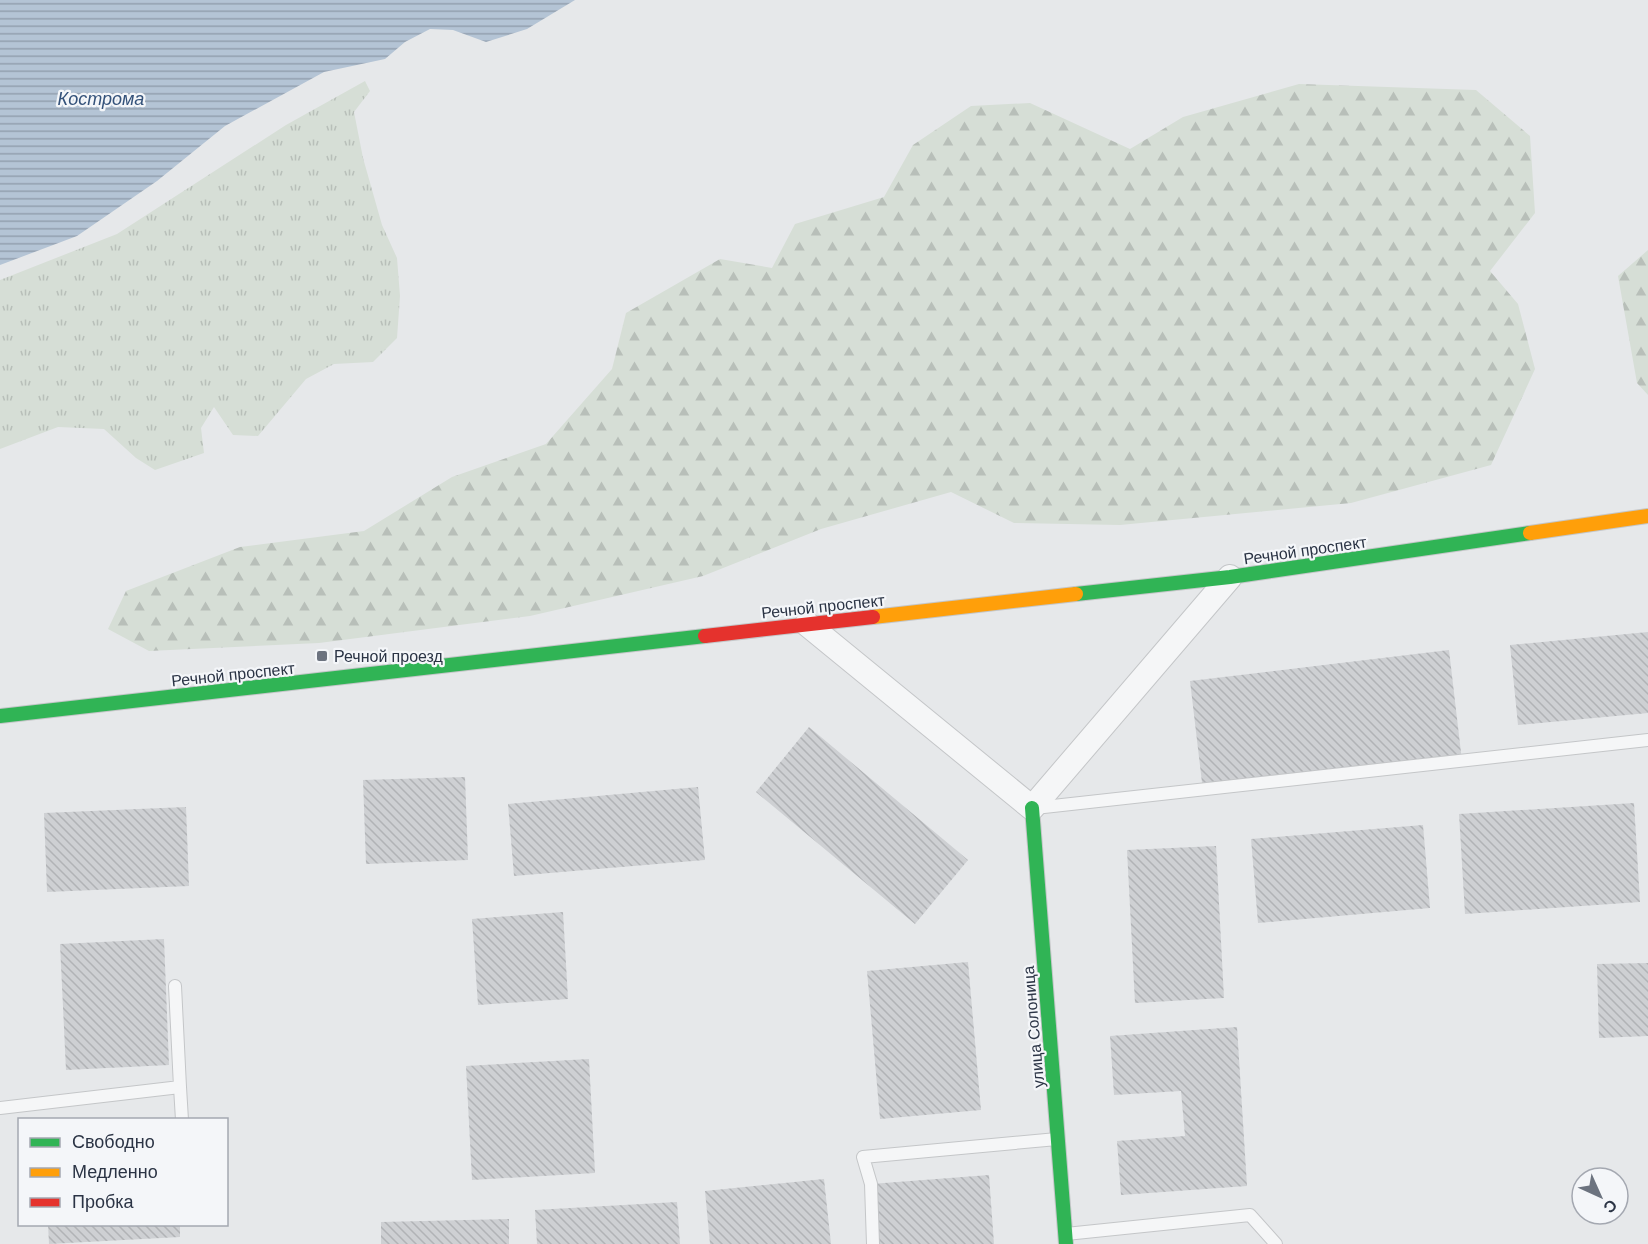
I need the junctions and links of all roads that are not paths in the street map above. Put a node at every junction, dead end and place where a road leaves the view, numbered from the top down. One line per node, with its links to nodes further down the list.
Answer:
1 (1648, 516): 2 (street, Речной проспект)
2 (1230, 577): 3 (street, Речной проспект); 6 (street)
3 (807, 624): 4 (street, Речной проспект); 6 (street)
4 (0, 716)
5 (1648, 740): 6 (lane)
6 (1032, 808): 11 (street, улица Солоница)
7 (175, 986): 8 (lane)
8 (180, 1087): 9 (lane); 10 (lane)
9 (0, 1108)
10 (182, 1118)
11 (1058, 1138): 12 (street, улица Солоница); 13 (lane)
12 (1066, 1239): 14 (lane)
13 (873, 1244)
14 (1276, 1244)

